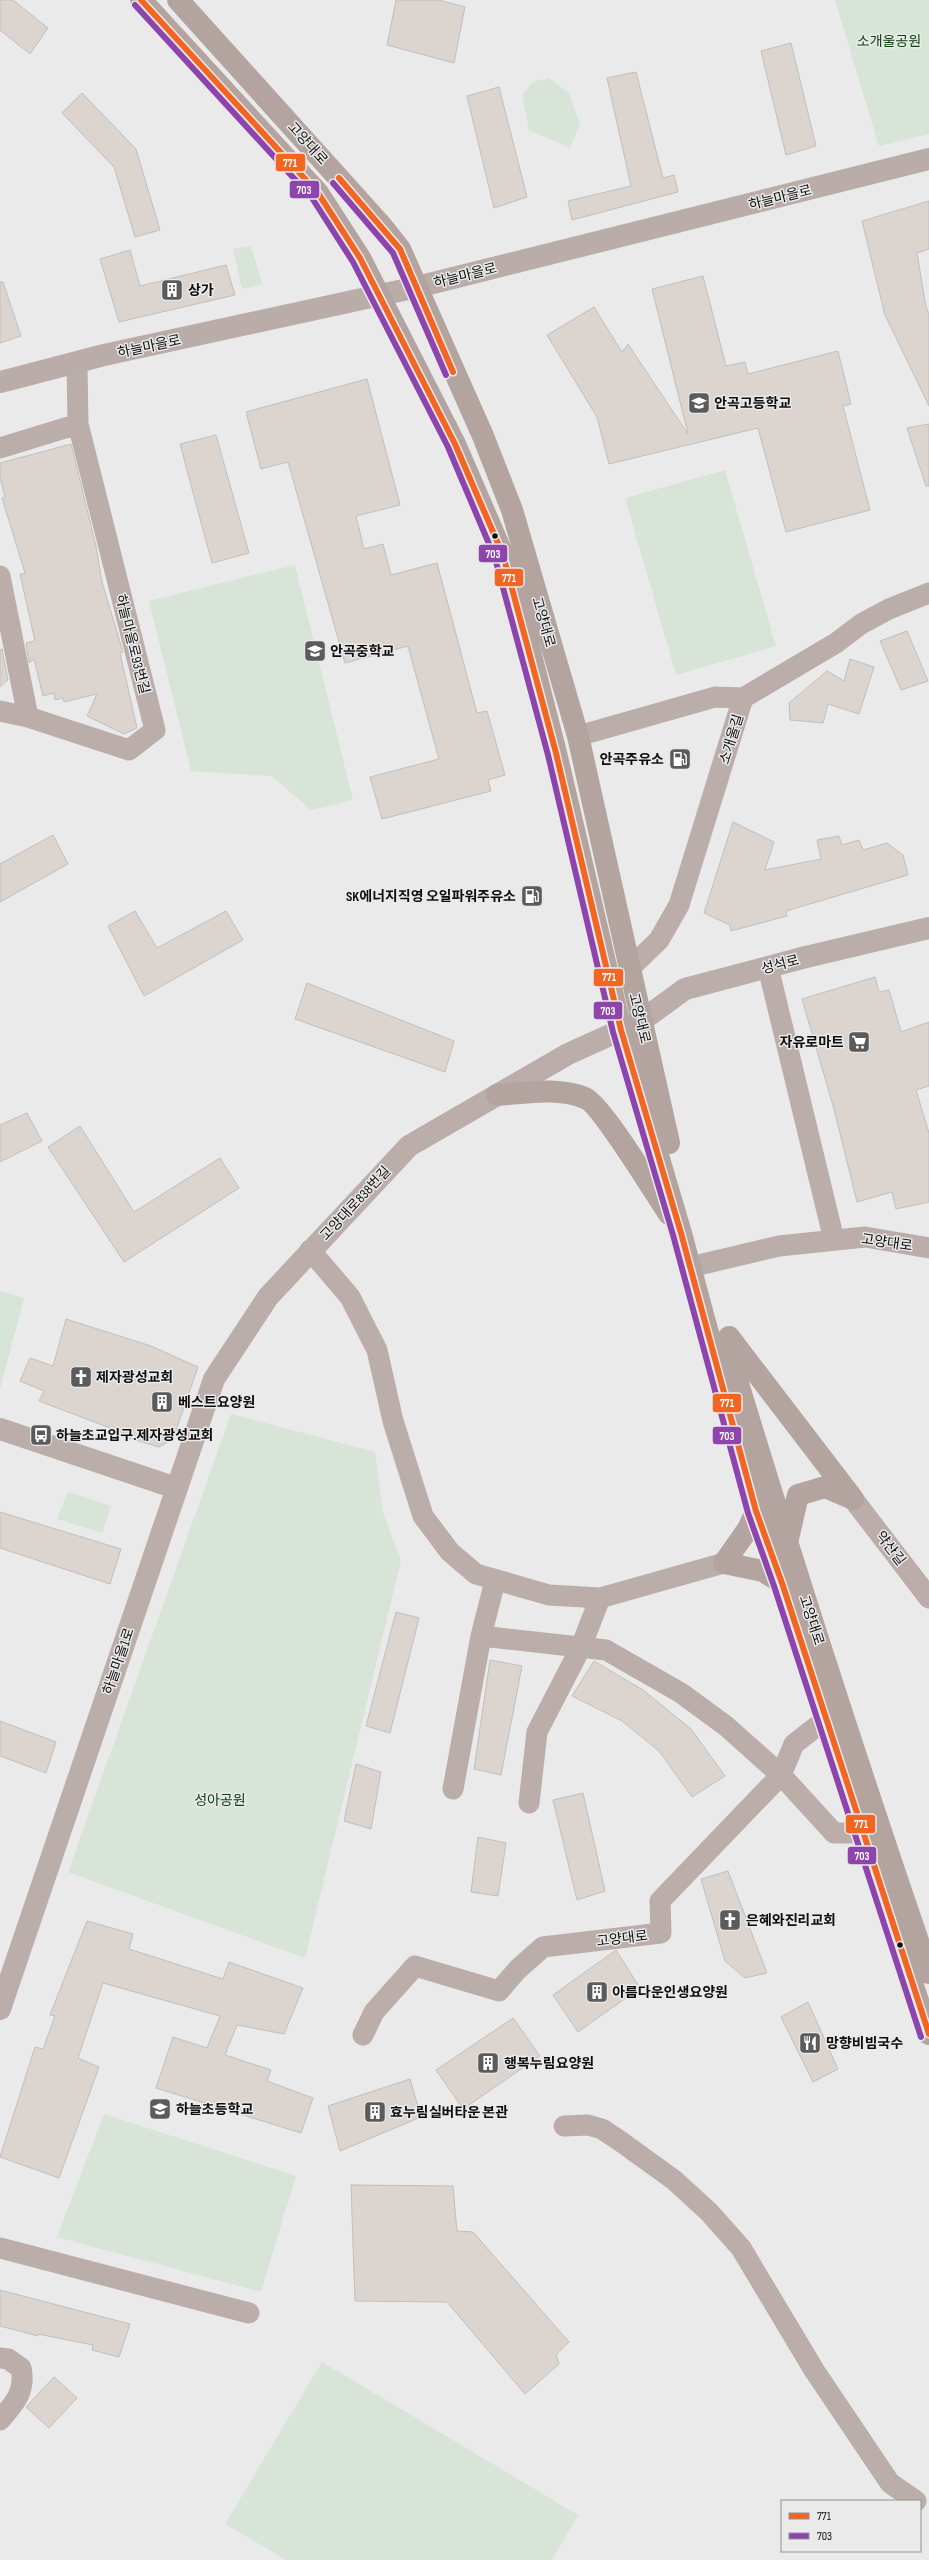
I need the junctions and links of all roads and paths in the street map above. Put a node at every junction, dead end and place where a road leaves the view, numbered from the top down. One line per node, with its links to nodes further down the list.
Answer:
1 (141, 0): 5 (main road, 고양대로)
2 (178, 0): 4 (main road, 고양대로)
3 (929, 159): 4 (main road, 하늘마을로)
4 (417, 287): 5 (main road, 하늘마을로); 15 (main road, 고양대로)
5 (378, 295): 6 (main road, 하늘마을로); 20 (main road, 고양대로)
6 (77, 363): 7 (main road, 하늘마을로); 8 (street, 하늘마을로93번길)
7 (0, 382)
8 (78, 424): 9 (street); 14 (street, 하늘마을로93번길)
9 (0, 448)
10 (0, 576): 14 (street)
11 (929, 593): 12 (street, 소개울길)
12 (744, 698): 15 (street); 18 (street, 소개울길)
13 (0, 711): 14 (street, 하늘마을로93번길)
14 (28, 717)
15 (578, 736): 18 (main road, 고양대로)
16 (929, 928): 17 (street, 성석로)
17 (768, 967): 19 (street, 성석로); 23 (street)
18 (629, 970): 19 (main road, 고양대로)
19 (641, 1021): 20 (street, 고양대로838번길); 26 (main road, 고양대로)
20 (621, 1030): 21 (street, 고양대로838번길); 22 (main road, 고양대로)
21 (498, 1095): 22 (main road); 25 (street, 고양대로838번길)
22 (681, 1232): 31 (main road, 고양대로)
23 (834, 1240): 24 (street, 고양대로); 26 (street, 고양대로)
24 (929, 1248)
25 (310, 1250): 29 (street, 고양대로838번길); 34 (street)
26 (703, 1264): 27 (main road, 고양대로)
27 (720, 1325): 30 (main road); 32 (main road, 고양대로)
28 (0, 1429): 29 (street)
29 (176, 1488): 46 (street, 하늘마을1로)
30 (853, 1499): 32 (main road); 37 (street, 약산길)
31 (756, 1511): 33 (main road); 35 (main road, 고양대로)
32 (787, 1545): 45 (main road, 고양대로)
33 (724, 1563): 35 (main road); 36 (street)
34 (495, 1581): 36 (street); 38 (street)
35 (782, 1583): 40 (main road, 고양대로)
36 (600, 1598): 39 (street)
37 (929, 1598)
38 (481, 1636): 39 (street); 42 (street)
39 (581, 1647): 41 (street); 43 (street)
40 (825, 1720): 41 (street, 고양대로); 44 (main road, 고양대로)
41 (781, 1775): 44 (street); 48 (street, 고양대로)
42 (453, 1788)
43 (529, 1803)
44 (864, 1833): 47 (main road, 고양대로)
45 (929, 1973)
46 (0, 2009)
47 (929, 2034)
48 (363, 2035)
49 (564, 2126): 54 (street)
50 (0, 2248): 51 (street)
51 (249, 2313)
52 (0, 2358): 53 (street)
53 (0, 2420)
54 (915, 2500)
55 (921, 2504): 56 (street)
56 (929, 2510)

